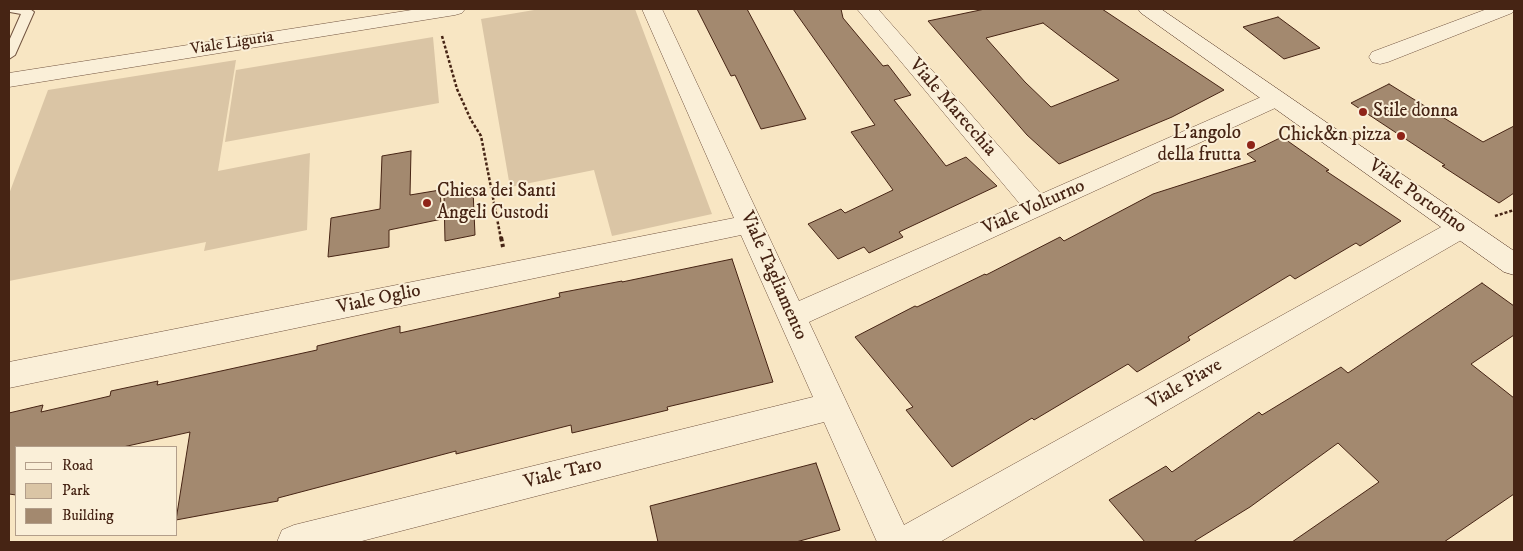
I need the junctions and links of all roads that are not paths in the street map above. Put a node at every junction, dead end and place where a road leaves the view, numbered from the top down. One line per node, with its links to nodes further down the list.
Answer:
1 (14, 9): 9 (lane)
2 (454, 9): 7 (street, Viale Liguria)
3 (652, 9): 14 (street, Viale Tagliamento)
4 (867, 9): 13 (street, Viale Marecchia)
5 (1148, 9): 12 (street, Viale Portofino)
6 (1491, 11): 8 (street); 10 (street)
7 (383, 14): 11 (street, Viale Liguria)
8 (1514, 28)
9 (9, 55)
10 (1380, 57)
11 (9, 80)
12 (1276, 98): 13 (street, Viale Volturno); 15 (street, Viale Portofino)
13 (1037, 207): 17 (street, Viale Volturno)
14 (750, 224): 17 (street, Viale Tagliamento); 18 (street, Viale Oglio)
15 (1461, 228): 16 (street, Viale Portofino); 22 (street, Viale Piave)
16 (1514, 265)
17 (792, 317): 19 (street, Viale Tagliamento)
18 (9, 375)
19 (833, 406): 20 (street, Viale Taro); 21 (street, Viale Tagliamento)
20 (294, 542)
21 (894, 542)
22 (908, 542)

